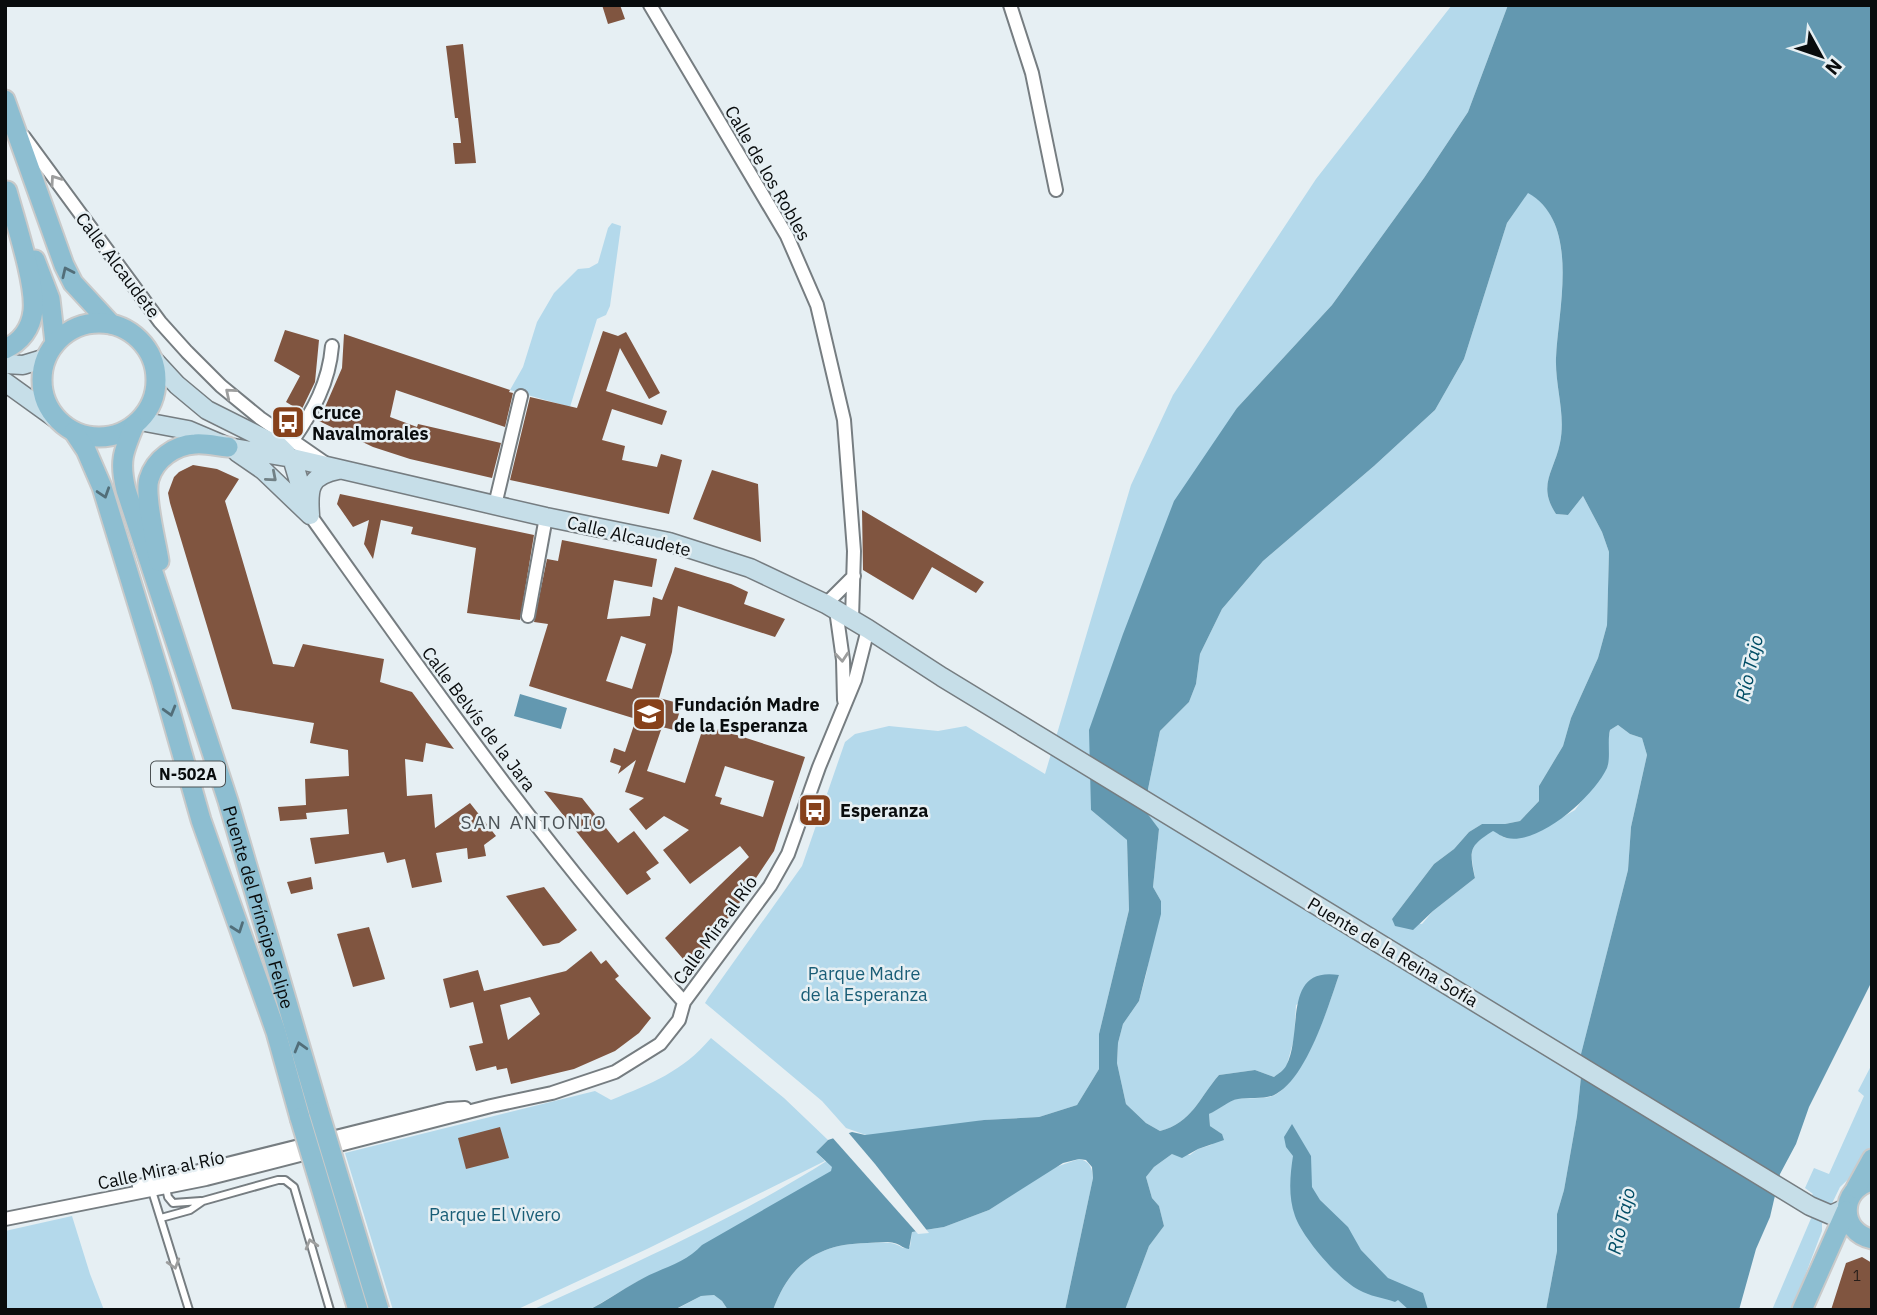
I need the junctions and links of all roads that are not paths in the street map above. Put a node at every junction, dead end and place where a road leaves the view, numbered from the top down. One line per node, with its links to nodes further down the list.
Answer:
1 (650, 5): 24 (street, Calle de los Robles)
2 (1010, 5): 6 (street)
3 (5, 100): 4 (main road)
4 (16, 126): 7 (main road, one-way to 4); 19 (street, Calle Alcaudete, one-way to 4)
5 (6, 189): 9 (main road); 10 (main road)
6 (1056, 190)
7 (111, 324): 10 (main road); 11 (main road)
8 (332, 346): 19 (street)
9 (5, 349)
10 (51, 351): 12 (main road); 15 (main road)
11 (153, 359): 16 (main road, N-502A); 19 (main road, Calle Alcaudete)
12 (5, 364)
13 (5, 382): 15 (main road)
14 (520, 396): 21 (street)
15 (55, 418): 17 (main road, N-502A)
16 (137, 423): 17 (main road, N-502A); 18 (main road, Calle Alcaudete); 27 (main road, Puente del Príncipe Felipe / N-502A)
17 (74, 432): 45 (main road, Puente del Príncipe Felipe / N-502A, one-way to 45, bridge)
18 (228, 447): 19 (main road, Calle Alcaudete); 22 (main road, one-way to 22); 27 (main road)
19 (293, 449): 20 (main road, Calle Alcaudete); 22 (main road)
20 (335, 469): 21 (main road, Calle Alcaudete); 22 (main road)
21 (495, 505): 23 (main road, Calle Alcaudete)
22 (310, 515): 31 (street, Calle Belvís de la Jara)
23 (546, 517): 25 (main road, Calle Alcaudete); 26 (street)
24 (854, 576): 25 (street); 25 (street, Calle de los Robles)
25 (838, 611): 28 (main road, Calle Alcaudete); 30 (street, Calle de los Robles, one-way to 30)
26 (528, 616)
27 (169, 622): 46 (main road, Puente del Príncipe Felipe / N-502A, one-way to 27, bridge)
28 (868, 629): 29 (main road, Calle Alcaudete); 30 (street, Calle Mira al Río)
29 (942, 677): 38 (main road, Puente de la Reina Sofía)
30 (845, 704): 31 (street, Calle Mira al Río)
31 (684, 1002): 32 (street, Calle Mira al Río)
32 (491, 1106): 35 (street, Calle Mira al Río); 37 (street, Calle Mira al Río)
33 (1872, 1159): 34 (main road)
34 (1864, 1185): 38 (main road)
35 (159, 1190): 36 (lane); 37 (street, Calle Mira al Río); 39 (lane)
36 (203, 1201): 39 (lane); 44 (lane, one-way to 36)
37 (82, 1204): 40 (street)
38 (1846, 1210): 41 (main road); 42 (main road)
39 (161, 1218): 43 (lane, one-way to 43)
40 (5, 1219)
41 (1869, 1239): 42 (main road)
42 (1826, 1255): 47 (main road)
43 (189, 1310)
44 (330, 1310)
45 (358, 1310)
46 (379, 1310)
47 (1802, 1310)

